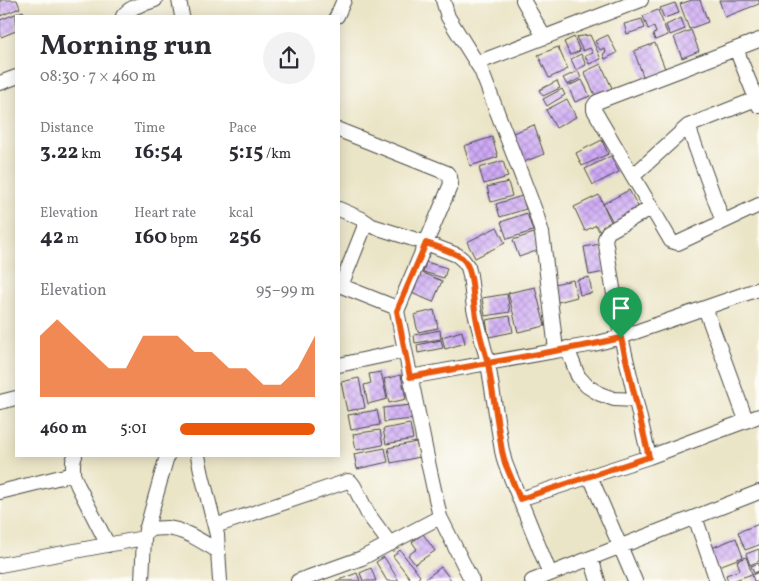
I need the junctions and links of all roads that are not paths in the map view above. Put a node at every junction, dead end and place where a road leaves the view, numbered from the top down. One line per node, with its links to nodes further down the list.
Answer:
1 (155, 0): 9 (street)
2 (179, 0): 10 (street)
3 (344, 0): 11 (street)
4 (443, 0): 15 (street)
5 (524, 0): 12 (street)
6 (601, 0): 8 (street)
7 (641, 0): 8 (street)
8 (606, 13): 12 (street)
9 (124, 15)
10 (182, 15)
11 (337, 15)
12 (544, 37): 15 (street)
13 (759, 40): 14 (street)
14 (736, 48): 18 (street); 21 (street)
15 (477, 63): 33 (street)
16 (15, 77): 17 (street)
17 (0, 83)
18 (758, 103): 19 (street)
19 (688, 126): 21 (street); 26 (street)
20 (340, 130): 27 (street)
21 (633, 176): 23 (street)
22 (759, 205): 26 (street)
23 (651, 208): 26 (street); 32 (street)
24 (340, 209): 25 (street)
25 (362, 219): 27 (street); 28 (street)
26 (723, 222)
27 (426, 243): 30 (street); 35 (street)
28 (340, 286): 30 (street)
29 (759, 289): 31 (street)
30 (397, 308): 34 (street)
31 (705, 308): 32 (street); 41 (street)
32 (621, 338): 33 (street); 39 (street)
33 (562, 349): 35 (street); 39 (street)
34 (404, 351): 36 (street); 37 (street)
35 (488, 363): 37 (street); 50 (street)
36 (340, 365)
37 (410, 377): 51 (street)
38 (15, 398): 40 (street)
39 (636, 400): 45 (street)
40 (0, 402)
41 (753, 418): 45 (street)
42 (75, 457): 46 (street)
43 (167, 457): 54 (street)
44 (198, 457): 53 (street)
45 (649, 457): 47 (street)
46 (73, 474): 48 (street); 56 (street)
47 (590, 476): 50 (street); 57 (street)
48 (0, 492)
49 (759, 492): 52 (street)
50 (520, 499): 61 (street)
51 (440, 517): 55 (street); 65 (street)
52 (695, 517): 57 (street); 69 (street)
53 (215, 526): 55 (street); 58 (street)
54 (145, 534): 56 (street); 58 (street); 62 (street)
55 (390, 544): 64 (street)
56 (108, 545): 60 (street)
57 (620, 546): 59 (street); 68 (street)
58 (218, 551): 63 (street)
59 (591, 558): 61 (street); 67 (street)
60 (0, 565)
61 (550, 574): 66 (street)
62 (142, 581)
63 (220, 581)
64 (298, 581)
65 (472, 581)
66 (532, 581)
67 (598, 581)
68 (635, 581)
69 (717, 581)

